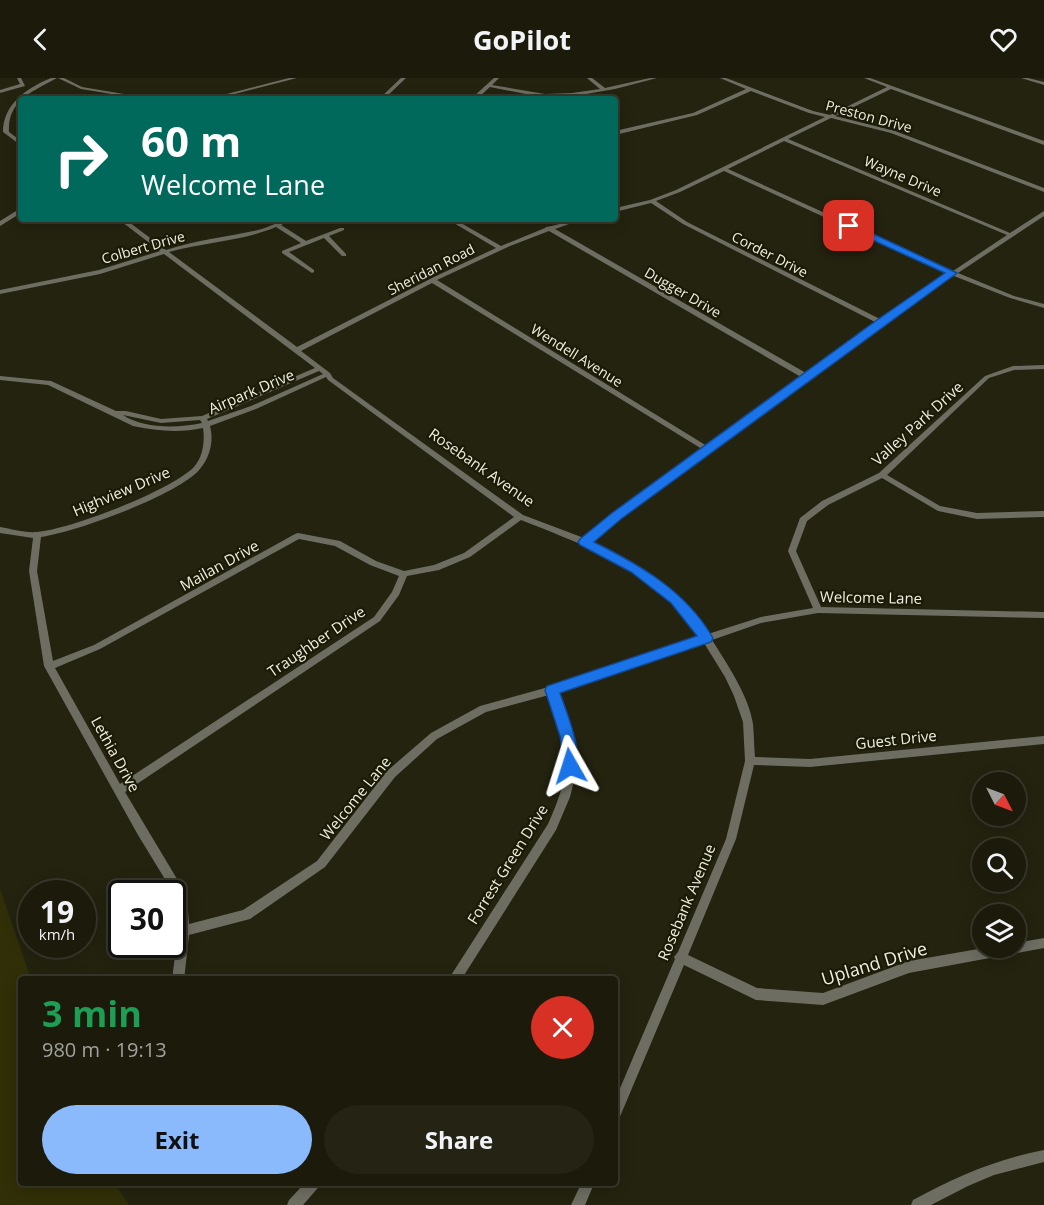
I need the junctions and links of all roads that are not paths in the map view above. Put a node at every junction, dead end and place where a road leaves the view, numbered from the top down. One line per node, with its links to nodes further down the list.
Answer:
1 (19, 78): 18 (street)
2 (55, 78): 23 (street)
3 (60, 78): 19 (street)
4 (296, 78): 20 (street)
5 (404, 78): 21 (street)
6 (497, 78): 14 (street)
7 (589, 78): 16 (street)
8 (655, 78): 16 (street)
9 (722, 78): 17 (street, Preston Drive)
10 (867, 78): 15 (street)
11 (1023, 78): 13 (street)
12 (1044, 78): 13 (street)
13 (1041, 83)
14 (490, 86): 16 (street); 22 (street)
15 (891, 87): 24 (street); 28 (street)
16 (603, 88)
17 (750, 89): 24 (street, Preston Drive); 25 (street)
18 (0, 92)
19 (133, 96)
20 (221, 96)
21 (384, 96)
22 (478, 96)
23 (0, 118): 27 (street)
24 (830, 118): 26 (street); 30 (street, Preston Drive)
25 (618, 132)
26 (786, 140): 29 (street); 43 (street, Wayne Drive)
27 (18, 141)
28 (1044, 143)
29 (725, 170): 31 (street); 50 (street)
30 (1044, 190)
31 (652, 201): 32 (street); 54 (street, Corder Drive)
32 (618, 209)
33 (18, 212): 39 (street)
34 (1044, 213): 43 (street)
35 (125, 222): 47 (street, Rosebank Avenue)
36 (284, 222): 40 (street, Colbert Drive)
37 (455, 222): 46 (street)
38 (569, 222): 41 (street, Sheridan Road)
39 (1, 223)
40 (277, 225): 45 (street); 47 (street, Colbert Drive)
41 (548, 228): 46 (street, Sheridan Road); 59 (street, Dugger Drive)
42 (342, 229): 44 (street)
43 (1011, 235): 50 (street)
44 (325, 236): 45 (street); 48 (street)
45 (306, 243): 49 (street)
46 (500, 248): 51 (street, Sheridan Road)
47 (164, 252): 52 (street, Colbert Drive); 55 (street, Rosebank Avenue)
48 (344, 255)
49 (312, 271)
50 (952, 273): 53 (street); 54 (street)
51 (433, 281): 55 (street, Sheridan Road); 62 (street, Wendell Avenue)
52 (0, 292)
53 (1044, 306)
54 (880, 322): 59 (street)
55 (297, 350): 57 (street, Rosebank Avenue)
56 (1044, 367): 63 (street, Valley Park Drive)
57 (320, 368): 58 (street, Rosebank Avenue); 61 (street, Airpark Drive)
58 (328, 374): 61 (street, Airpark Drive); 65 (street, Rosebank Avenue)
59 (807, 377): 62 (street)
60 (0, 378): 61 (street, Airpark Drive)
61 (205, 422): 67 (street, Highview Drive)
62 (708, 450): 68 (street)
63 (882, 476): 64 (street); 70 (street, Valley Park Drive)
64 (1044, 514)
65 (520, 517): 68 (street, Rosebank Avenue); 69 (street)
66 (0, 530): 67 (street, Highview Drive)
67 (37, 536): 73 (street, Lethia Drive)
68 (585, 542): 72 (street, Rosebank Avenue)
69 (404, 574): 73 (street, Mailan Drive); 77 (street, Traughber Drive)
70 (818, 610): 71 (street, Welcome Lane); 72 (street, Welcome Lane)
71 (1044, 615)
72 (706, 638): 74 (street, Welcome Lane); 76 (street, Rosebank Avenue)
73 (49, 666): 77 (street, Lethia Drive)
74 (552, 690): 79 (street, Welcome Lane); 86 (street, Forrest Green Drive)
75 (1044, 740): 76 (street, Guest Drive)
76 (750, 761): 83 (street, Rosebank Avenue)
77 (119, 790): 78 (street, Lethia Drive)
78 (172, 880)
79 (186, 930)
80 (1044, 942): 81 (street, Upland Drive)
81 (1026, 946)
82 (972, 956): 83 (street, Upland Drive)
83 (680, 957): 87 (street, Rosebank Avenue)
84 (181, 958): 85 (street, Lethia Drive)
85 (178, 976)
86 (457, 976)
87 (618, 1108)
88 (1044, 1156): 93 (street)
89 (310, 1186): 91 (street)
90 (585, 1186): 92 (street)
91 (294, 1205)
92 (578, 1205)
93 (918, 1205)

